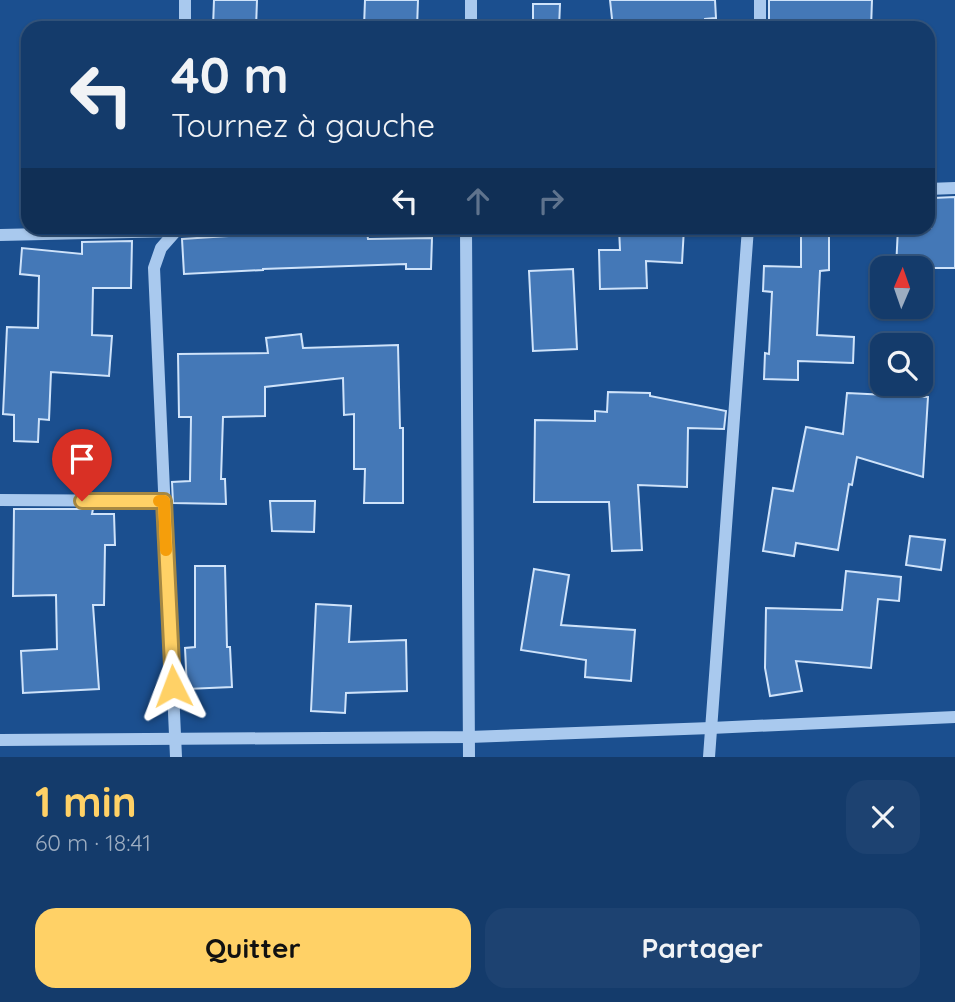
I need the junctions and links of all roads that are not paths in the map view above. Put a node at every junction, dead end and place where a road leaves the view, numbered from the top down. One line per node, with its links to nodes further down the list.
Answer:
1 (185, 0): 4 (street)
2 (471, 0): 5 (street)
3 (760, 0): 6 (street)
4 (185, 21)
5 (471, 21)
6 (760, 21)
7 (935, 188): 8 (street)
8 (955, 188)
9 (21, 234): 10 (street)
10 (0, 235)
11 (172, 235): 15 (street)
12 (466, 235): 18 (street)
13 (747, 235): 17 (street)
14 (0, 500): 15 (street)
15 (164, 501): 19 (street)
16 (955, 717): 17 (street)
17 (710, 729): 18 (street); 23 (street)
18 (469, 737): 19 (street); 22 (street)
19 (175, 739): 20 (street); 21 (street)
20 (0, 740)
21 (176, 757)
22 (469, 757)
23 (709, 757)

